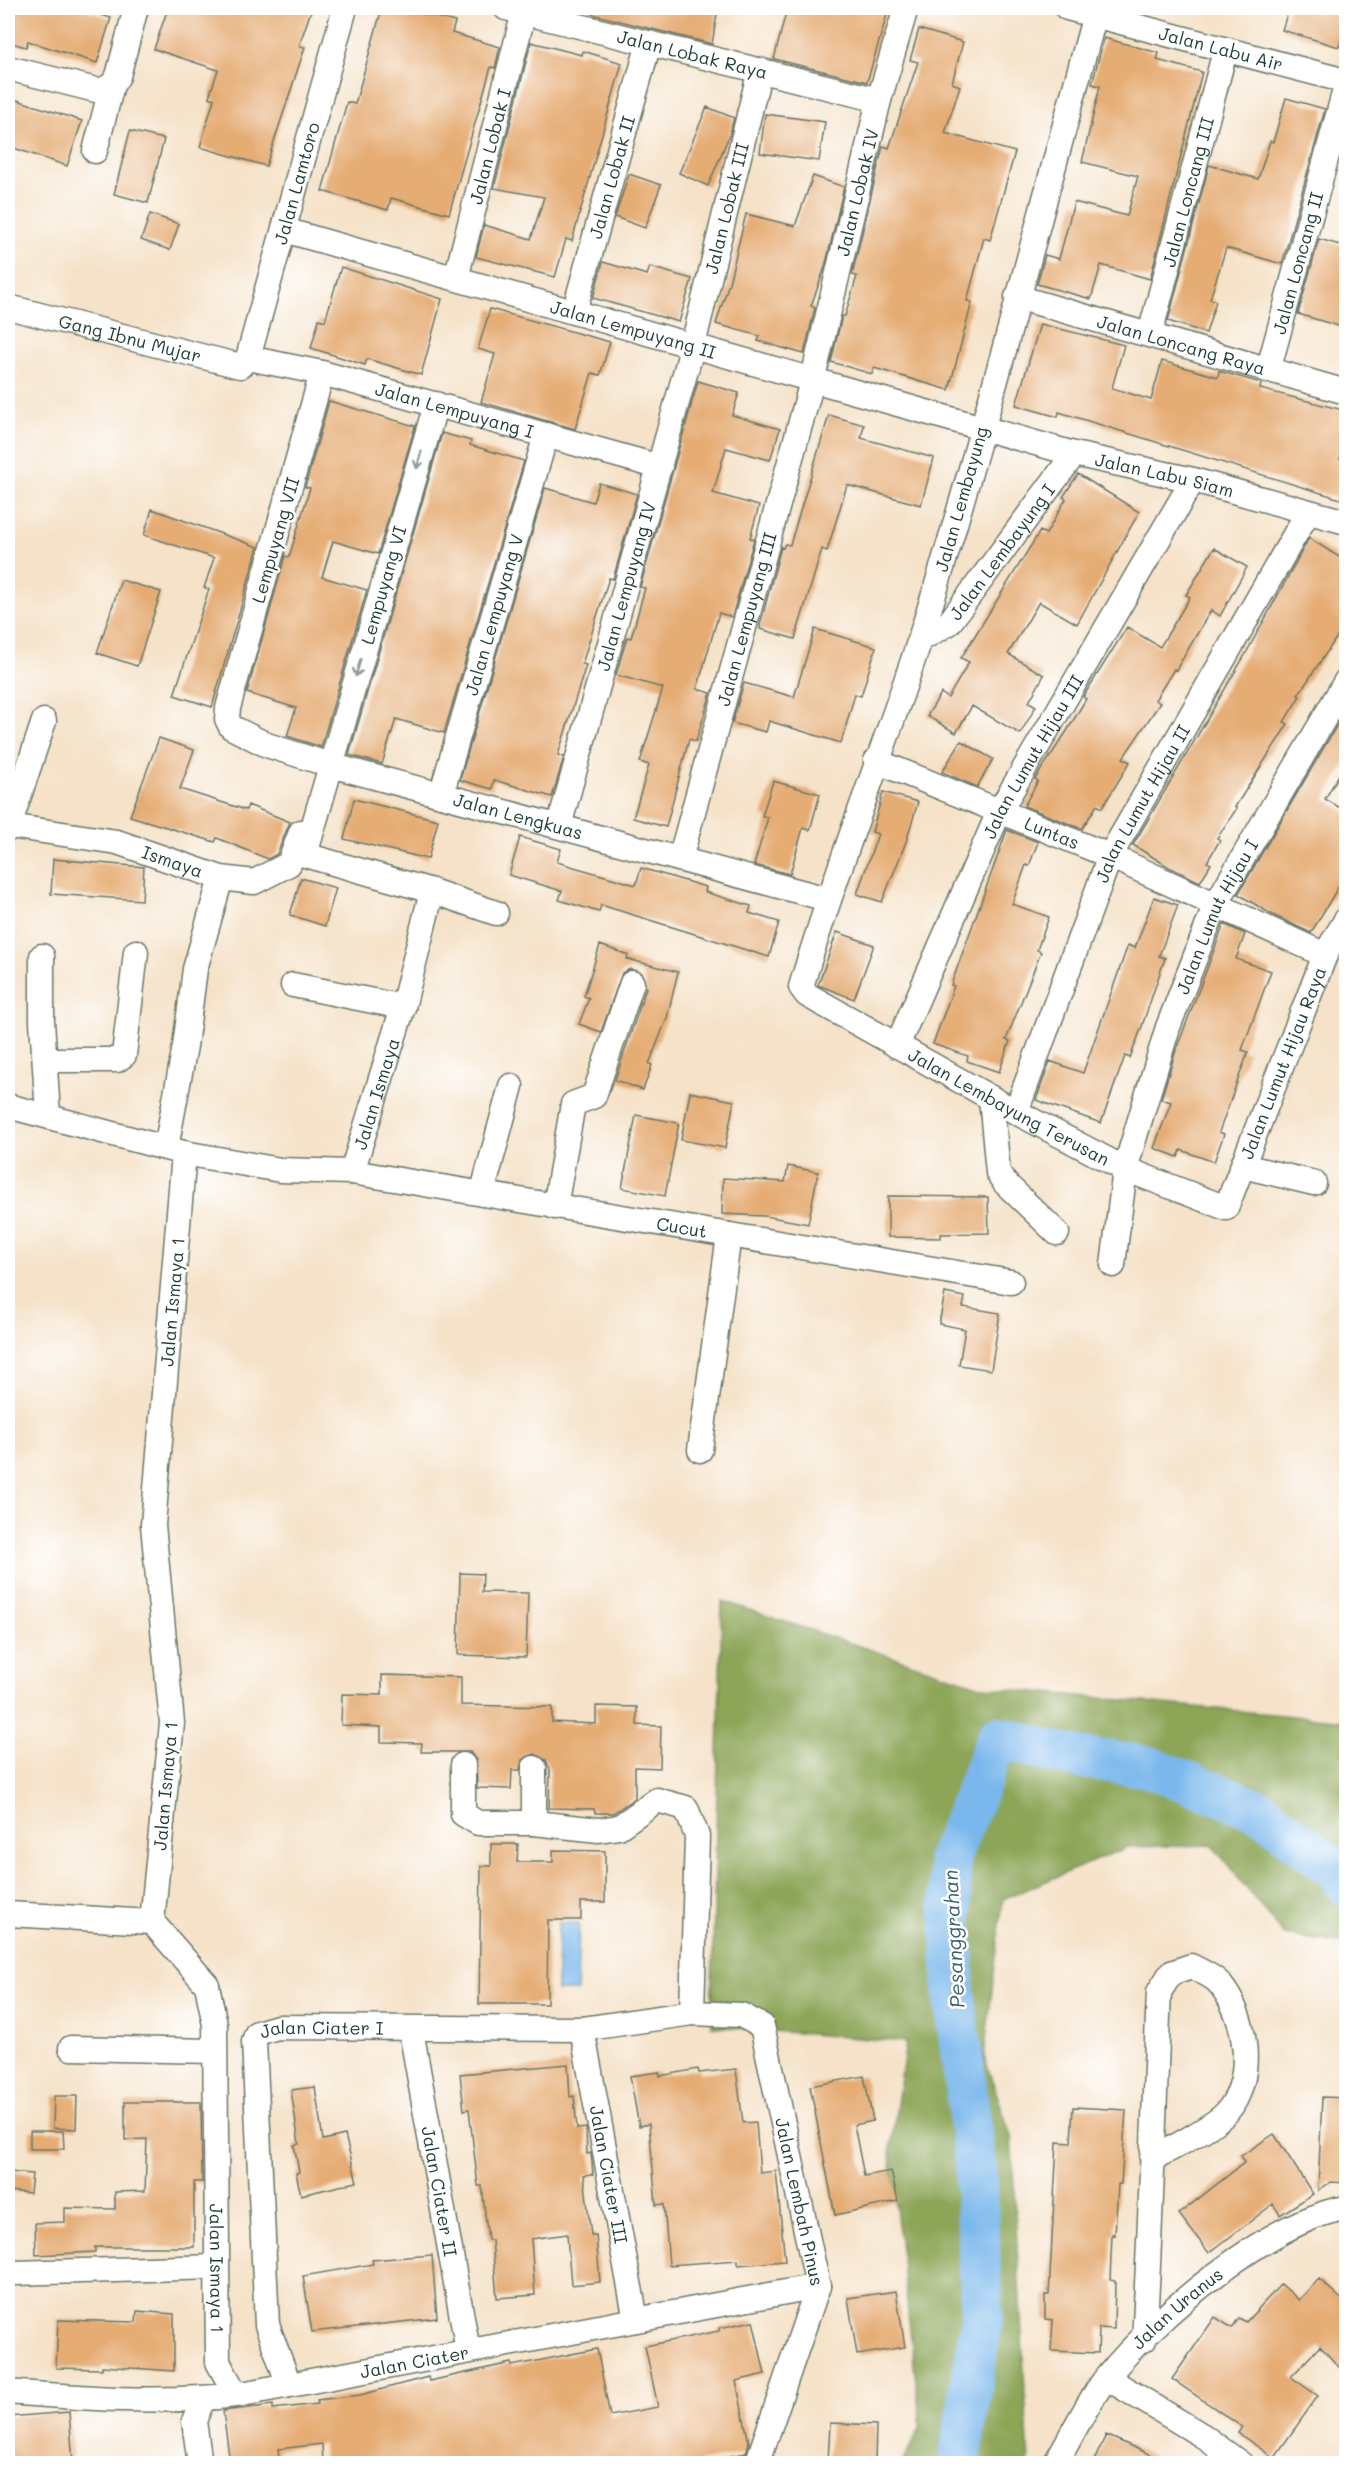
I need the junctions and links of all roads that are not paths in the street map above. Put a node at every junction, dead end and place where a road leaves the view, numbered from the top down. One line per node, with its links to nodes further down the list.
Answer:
1 (136, 8): 12 (street)
2 (345, 8): 16 (street, Jalan Lamtoro)
3 (906, 8): 14 (street, Jalan Lobak IV)
4 (1067, 8): 6 (street, Jalan Labu Air)
5 (515, 10): 7 (street, Jalan Lobak Raya); 17 (street, Jalan Lobak I)
6 (1100, 11): 8 (street, Jalan Labu Air); 18 (street, Jalan Lembayung)
7 (649, 43): 10 (street, Jalan Lobak Raya); 20 (street, Jalan Lobak II)
8 (1225, 51): 11 (street, Jalan Labu Air); 21 (street, Jalan Loncang III)
9 (8, 68): 12 (street)
10 (760, 70): 14 (street, Jalan Lobak Raya); 22 (street, Jalan Lobak III)
11 (1347, 81)
12 (112, 85): 15 (street)
13 (1347, 86): 24 (street, Jalan Loncang II)
14 (879, 100): 26 (street, Jalan Lobak IV)
15 (95, 151)
16 (284, 230): 17 (street, Jalan Lempuyang II); 23 (street, Jalan Lamtoro)
17 (456, 278): 20 (street, Jalan Lempuyang II)
18 (1017, 297): 21 (street, Jalan Loncang Raya); 29 (street, Jalan Lembayung)
19 (8, 307): 23 (street, Gang Ibnu Mujar)
20 (574, 312): 22 (street, Jalan Lempuyang II)
21 (1150, 334): 24 (street, Jalan Loncang Raya)
22 (693, 345): 26 (street, Jalan Lempuyang II); 32 (street, Jalan Lempuyang IV)
23 (248, 358): 25 (street, Jalan Lempuyang I)
24 (1268, 371): 27 (street, Jalan Loncang Raya)
25 (322, 373): 28 (street, Jalan Lempuyang I); 38 (street, Lempuyang VII)
26 (813, 378): 29 (street, Jalan Lempuyang II); 48 (street, Jalan Lempuyang III)
27 (1347, 392)
28 (436, 404): 30 (street, Jalan Lempuyang I); 41 (street, Lempuyang VI, one-way to 41)
29 (982, 426): 31 (street, Jalan Labu Siam); 36 (street, Jalan Lembayung)
30 (546, 435): 32 (street, Jalan Lempuyang I); 42 (street, Jalan Lempuyang V)
31 (1074, 454): 33 (street, Jalan Labu Siam); 36 (street, Jalan Lembayung I)
32 (660, 467): 44 (street, Jalan Lempuyang IV)
33 (1193, 480): 34 (street, Jalan Labu Siam); 43 (street, Jalan Lumut Hijau III)
34 (1308, 513): 35 (street, Jalan Labu Siam); 47 (street, Jalan Lumut Hijau II)
35 (1347, 522)
36 (920, 640): 40 (street, Jalan Lembayung)
37 (1347, 681): 52 (street, Jalan Lumut Hijau I)
38 (228, 708): 41 (street, Jalan Lengkuas)
39 (44, 721): 45 (street)
40 (876, 761): 43 (street, Luntas); 51 (street, Jalan Lembayung)
41 (330, 765): 42 (street, Jalan Lengkuas); 46 (street)
42 (441, 795): 44 (street, Jalan Lengkuas)
43 (999, 812): 47 (street, Luntas); 62 (street, Jalan Lumut Hijau III)
44 (559, 826): 48 (street, Jalan Lengkuas)
45 (8, 827): 49 (street, Ismaya)
46 (311, 831): 49 (street, Ismaya); 50 (street)
47 (1110, 856): 52 (street, Luntas); 67 (street, Jalan Lumut Hijau II)
48 (681, 859): 51 (street, Jalan Lengkuas)
49 (221, 878): 69 (street, Jalan Ismaya 1)
50 (432, 891): 53 (street); 61 (street, Jalan Ismaya)
51 (827, 899): 60 (street, Jalan Lembayung)
52 (1216, 904): 57 (street, Luntas); 71 (street, Jalan Lumut Hijau I)
53 (496, 914)
54 (1347, 920): 57 (street, Jalan Lumut Hijau Raya)
55 (136, 952): 63 (street)
56 (42, 956): 63 (street)
57 (1325, 956): 70 (street, Jalan Lumut Hijau Raya)
58 (632, 983): 75 (street)
59 (292, 985): 61 (street)
60 (801, 987): 62 (street, Jalan Lembayung Terusan)
61 (403, 1007): 72 (street, Jalan Ismaya)
62 (897, 1046): 65 (street, Jalan Lembayung Terusan)
63 (46, 1060): 68 (street)
64 (512, 1086): 74 (street)
65 (991, 1098): 67 (street, Jalan Lembayung Terusan); 77 (street)
66 (8, 1106): 68 (street, Jalan Ismaya)
67 (1016, 1112): 71 (street, Jalan Lembayung Terusan)
68 (48, 1115): 69 (street, Jalan Ismaya)
69 (175, 1150): 72 (street, Jalan Ismaya); 86 (street, Jalan Ismaya 1)
70 (1243, 1166): 73 (street); 76 (street, Jalan Lumut Hijau Raya)
71 (1125, 1168): 76 (street, Jalan Lembayung Terusan); 79 (street, Jalan Lumut Hijau I)
72 (352, 1172): 74 (street, Cucut)
73 (1314, 1183)
74 (482, 1194): 75 (street, Cucut)
75 (555, 1206): 78 (street, Cucut)
76 (1226, 1209)
77 (1057, 1233)
78 (729, 1235): 80 (street, Cucut); 81 (street)
79 (1113, 1266)
80 (1011, 1282)
81 (700, 1450)
82 (463, 1765): 84 (street)
83 (534, 1768): 84 (street)
84 (534, 1823): 87 (street)
85 (8, 1914): 86 (street)
86 (152, 1922): 92 (street, Jalan Ismaya 1)
87 (692, 2013): 88 (street, Jalan Ciater I); 89 (street, Jalan Ciater I)
88 (741, 2015): 97 (street, Jalan Lembah Pinus)
89 (582, 2029): 90 (street, Jalan Ciater I); 98 (street, Jalan Ciater III)
90 (411, 2030): 100 (street, Jalan Ciater II); 102 (street, Jalan Ciater I)
91 (71, 2048): 92 (street)
92 (213, 2051): 95 (street, Jalan Ismaya 1)
93 (1152, 2158): 93 (street); 99 (street)
94 (1342, 2213): 99 (street, Jalan Uranus)
95 (216, 2267): 96 (street); 104 (street, Jalan Ismaya 1)
96 (14, 2272)
97 (818, 2286): 98 (street, Jalan Ciater); 107 (street, Jalan Lembah Pinus)
98 (636, 2320): 100 (street, Jalan Ciater)
99 (1144, 2340): 101 (street, Jalan Uranus)
100 (468, 2351): 102 (street, Jalan Ciater)
101 (1107, 2378): 108 (street, Jalan Uranus); 109 (street)
102 (289, 2385): 104 (street, Jalan Ciater)
103 (8, 2392): 105 (street, Jalan Ciater)
104 (236, 2395): 105 (street, Jalan Ciater)
105 (203, 2399): 106 (street)
106 (200, 2463)
107 (757, 2463)
108 (1055, 2463)
109 (1240, 2463)

